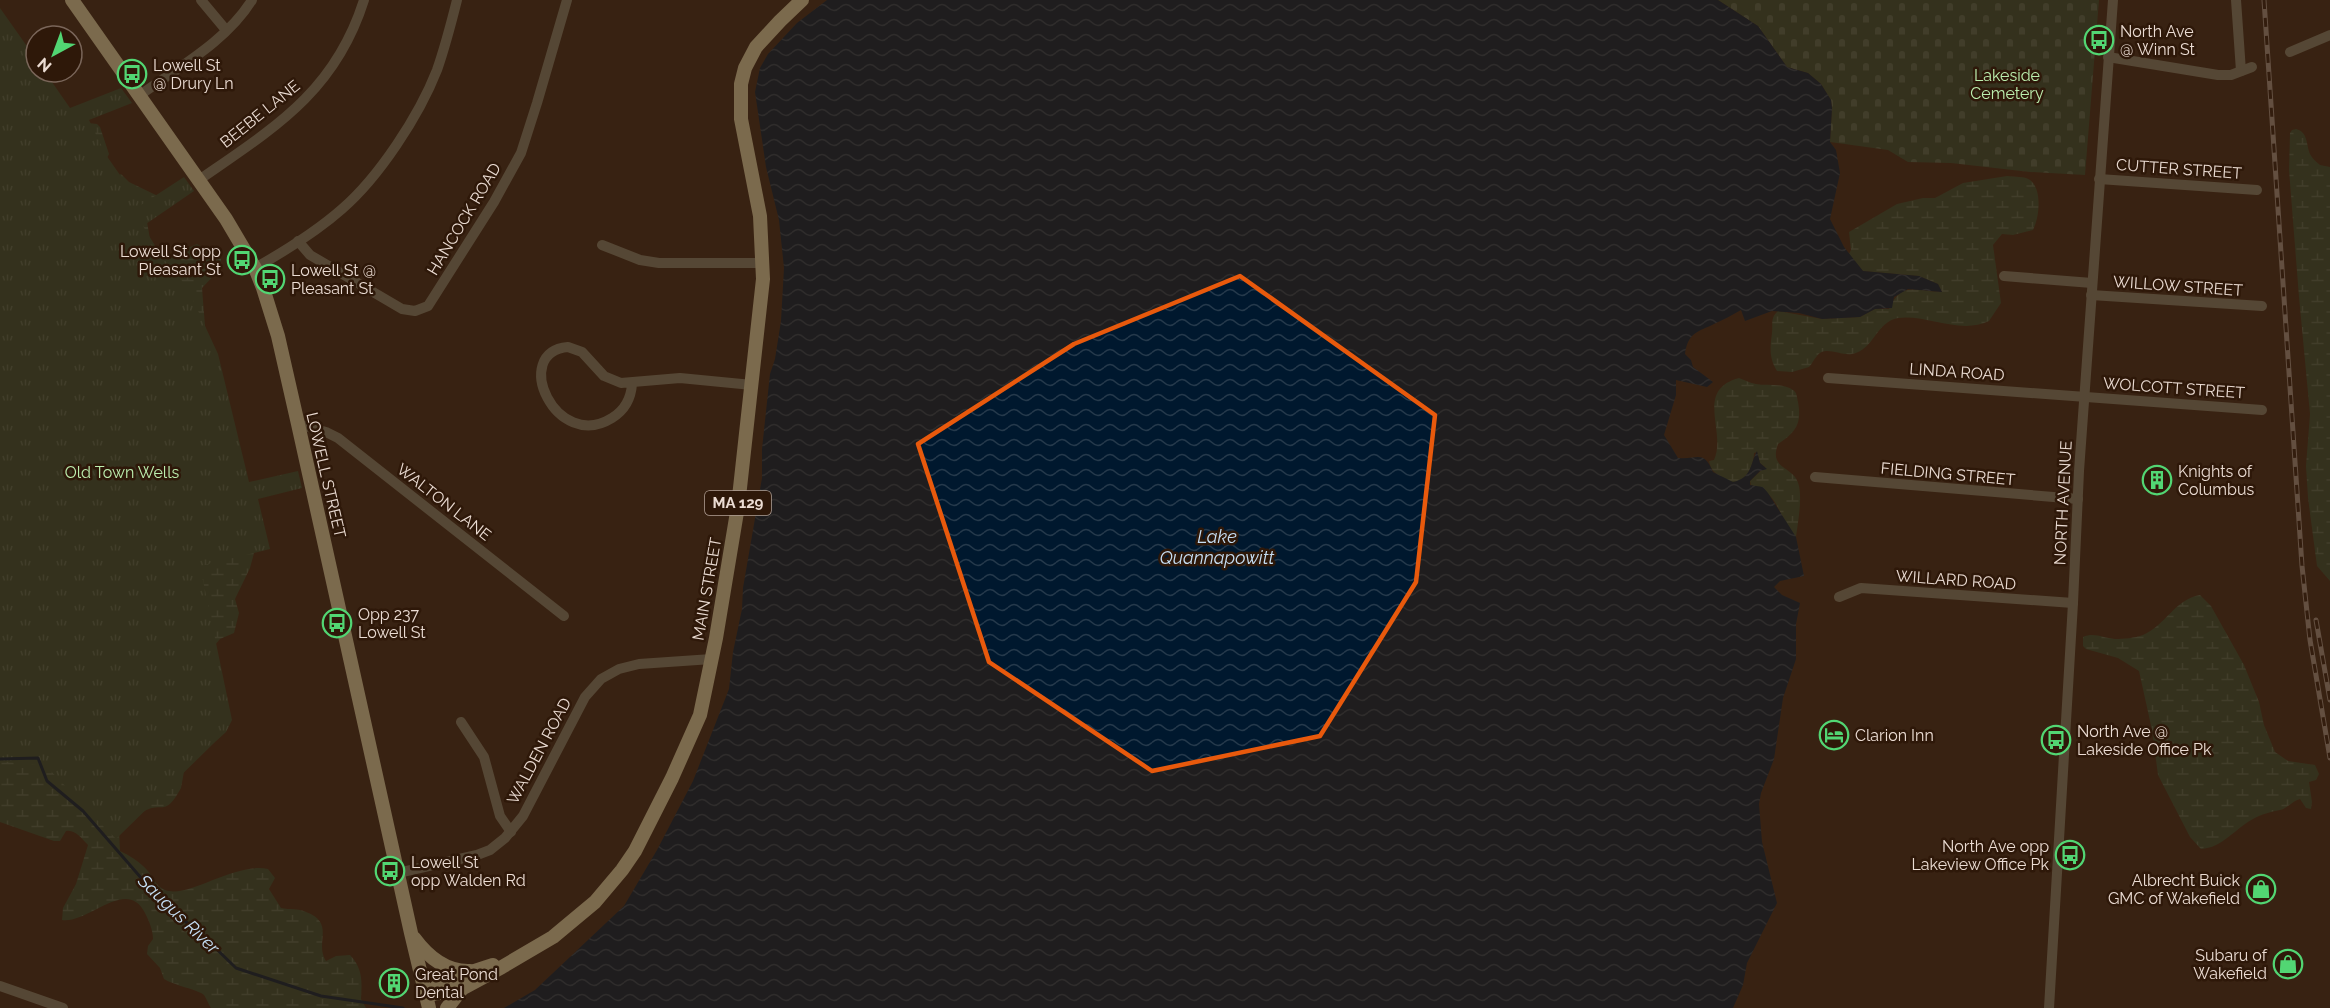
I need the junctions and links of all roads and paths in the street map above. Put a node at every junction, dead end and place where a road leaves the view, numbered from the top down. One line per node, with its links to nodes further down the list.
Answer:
1 (72, 0): 16 (main road, LOWELL STREET)
2 (201, 0): 10 (street)
3 (252, 0): 10 (street)
4 (364, 0): 18 (street, BEEBE LANE)
5 (457, 0): 20 (street)
6 (567, 0): 20 (street, HANCOCK ROAD)
7 (802, 0): 22 (main road, MAIN STREET / MA 129)
8 (2113, 0): 13 (street, NORTH AVENUE)
9 (2236, 0): 15 (street)
10 (226, 30): 16 (street)
11 (2330, 35): 12 (street)
12 (2290, 52)
13 (2108, 57): 15 (street); 17 (street, NORTH AVENUE)
14 (2252, 67): 15 (street)
15 (2241, 71)
16 (139, 96): 18 (main road, LOWELL STREET)
17 (2099, 179): 19 (street, CUTTER STREET); 25 (street, NORTH AVENUE)
18 (199, 180): 23 (main road, LOWELL STREET)
19 (2257, 190)
20 (298, 241): 23 (street)
21 (602, 245): 22 (street)
22 (763, 263): 30 (main road, MAIN STREET / MA 129)
23 (255, 268): 33 (main road, LOWELL STREET)
24 (2004, 276): 25 (street)
25 (2092, 283): 26 (street, NORTH AVENUE)
26 (2091, 295): 27 (street, WILLOW STREET); 31 (street, NORTH AVENUE)
27 (2262, 306)
28 (1828, 378): 31 (street, LINDA ROAD)
29 (632, 384): 29 (street); 30 (street)
30 (752, 385): 39 (main road, MAIN STREET / MA 129)
31 (2084, 396): 32 (street, WOLCOTT STREET); 35 (street, NORTH AVENUE)
32 (2262, 410)
33 (298, 424): 38 (street, WALTON LANE); 42 (main road, LOWELL STREET)
34 (1815, 477): 35 (street, FIELDING STREET)
35 (2078, 500): 37 (street, NORTH AVENUE)
36 (1839, 597): 37 (street, WILLARD ROAD)
37 (2073, 603): 51 (street, NORTH AVENUE)
38 (564, 616)
39 (712, 659): 41 (street, WALDEN ROAD); 44 (main road, MAIN STREET / MA 129)
40 (461, 722): 41 (street)
41 (511, 832): 42 (street, WALDEN ROAD)
42 (398, 873): 43 (main road, LOWELL STREET)
43 (411, 933): 45 (main road); 48 (main road, LOWELL STREET)
44 (515, 958): 45 (main road, MAIN STREET / MA 129); 47 (main road, MAIN STREET / MA 129)
45 (472, 970): 48 (main road, MAIN STREET / MA 129)
46 (0, 986): 49 (street)
47 (465, 987): 48 (main road, MAIN STREET); 50 (main road, MA 129)
48 (428, 1001)
49 (63, 1008)
50 (447, 1008)
51 (2049, 1008)

